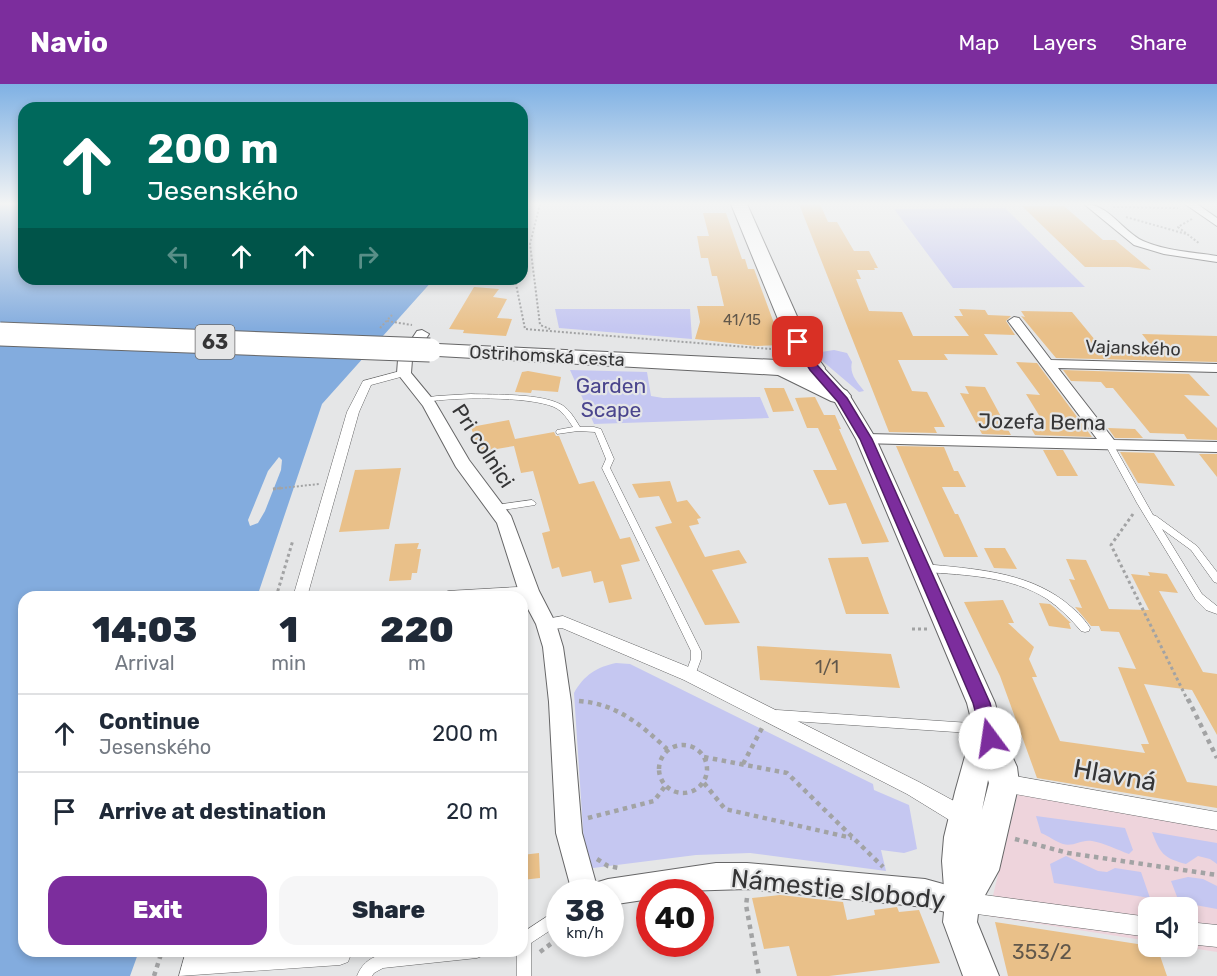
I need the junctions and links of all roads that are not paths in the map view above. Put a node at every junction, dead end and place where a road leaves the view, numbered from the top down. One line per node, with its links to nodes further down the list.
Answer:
1 (752, 246): 7 (main road)
2 (1147, 246): 3 (street)
3 (1217, 259)
4 (1014, 321): 8 (street)
5 (0, 334): 6 (main road, 63, bridge)
6 (426, 340): 7 (main road, Ostrihomská cesta / 63); 10 (street)
7 (786, 359): 11 (street); 11 (main road, Ostrihomská cesta)
8 (1047, 364): 9 (street, Vajanského); 16 (street)
9 (1217, 368)
10 (404, 373): 12 (street, Pri colnici); 23 (street)
11 (839, 396): 15 (street)
12 (426, 400): 13 (lane); 19 (street, Pri colnici)
13 (578, 429): 14 (lane); 29 (lane)
14 (561, 432)
15 (866, 439): 16 (street, Jozefa Bema); 21 (street)
16 (1109, 444): 17 (street, Jozefa Bema); 20 (lane)
17 (1217, 447)
18 (532, 502): 19 (lane)
19 (496, 508): 24 (street, Pri colnici)
20 (1149, 515): 22 (lane); 26 (lane)
21 (922, 568): 28 (lane); 31 (street)
22 (1217, 579)
23 (302, 591)
24 (524, 591)
25 (528, 599): 27 (street)
26 (1217, 610)
27 (546, 624): 29 (street); 35 (street)
28 (1085, 628)
29 (690, 675): 30 (street)
30 (769, 715): 31 (lane); 33 (street)
31 (989, 733): 32 (street); 37 (street)
32 (1004, 783): 34 (street, Hlavná); 37 (street)
33 (958, 814)
34 (1217, 820)
35 (581, 879)
36 (624, 890): 37 (street, Námestie slobody)
37 (962, 902): 39 (street); 47 (street)
38 (546, 924): 42 (lane)
39 (1138, 926)
40 (1198, 934): 41 (street)
41 (1217, 936)
42 (528, 937)
43 (296, 957): 45 (street)
44 (420, 957): 46 (lane)
45 (193, 964)
46 (364, 976)
47 (981, 976)

